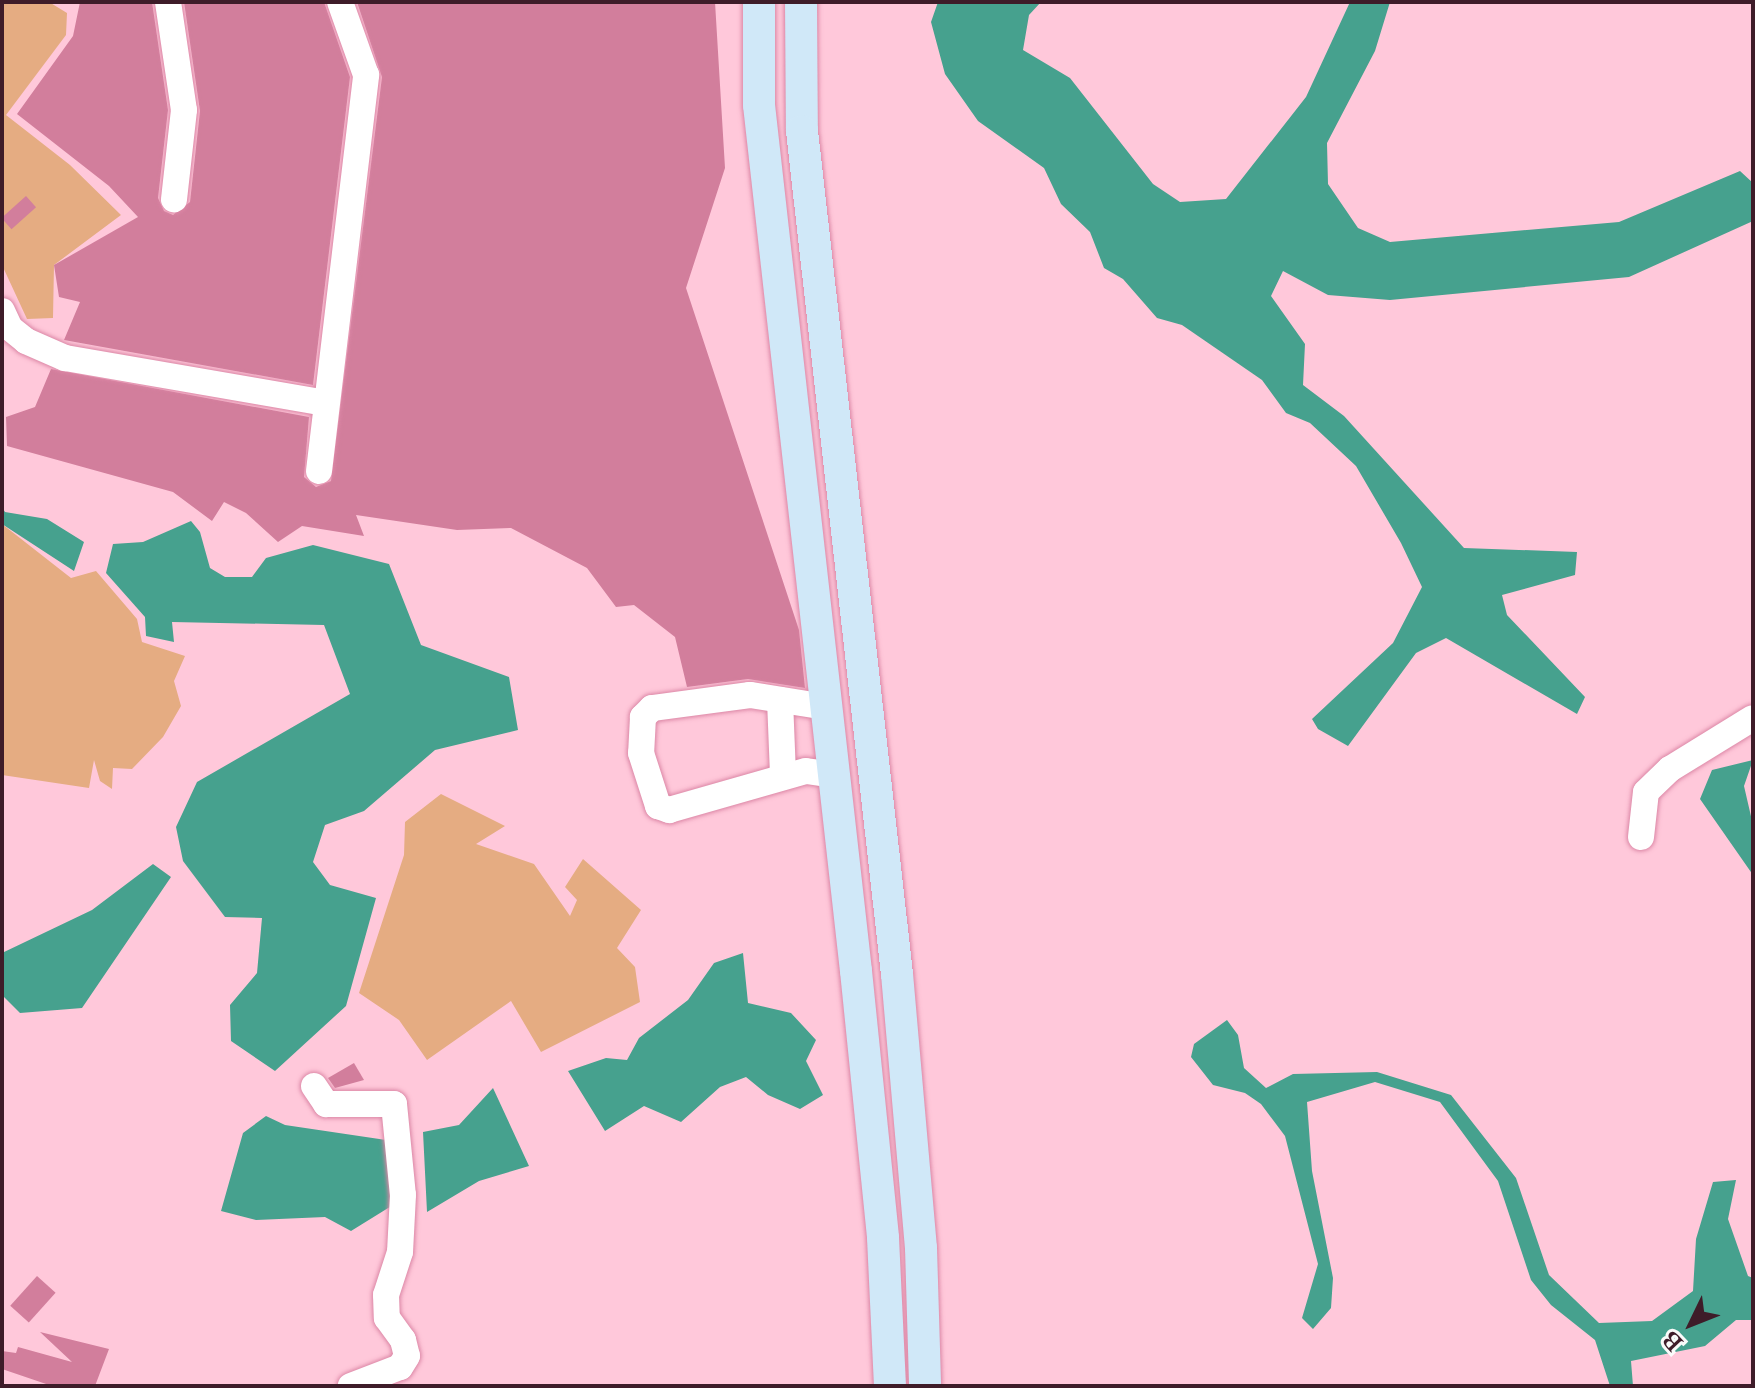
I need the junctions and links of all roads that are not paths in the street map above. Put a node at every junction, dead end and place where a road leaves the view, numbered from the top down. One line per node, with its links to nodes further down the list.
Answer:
1 (168, 2): 5 (street)
2 (340, 2): 7 (street)
3 (759, 2): 10 (main road)
4 (801, 2): 16 (main road)
5 (174, 199)
6 (2, 311): 7 (street)
7 (325, 403): 8 (street)
8 (319, 471)
9 (780, 700): 10 (street); 13 (street); 13 (street)
10 (826, 707): 12 (main road)
11 (1753, 718): 14 (street)
12 (834, 775): 13 (street); 15 (main road)
13 (783, 776)
14 (1641, 837)
15 (856, 971): 16 (main road); 19 (main road)
16 (897, 974): 20 (main road)
17 (314, 1086): 18 (street)
18 (351, 1386)
19 (890, 1386)
20 (925, 1386)

